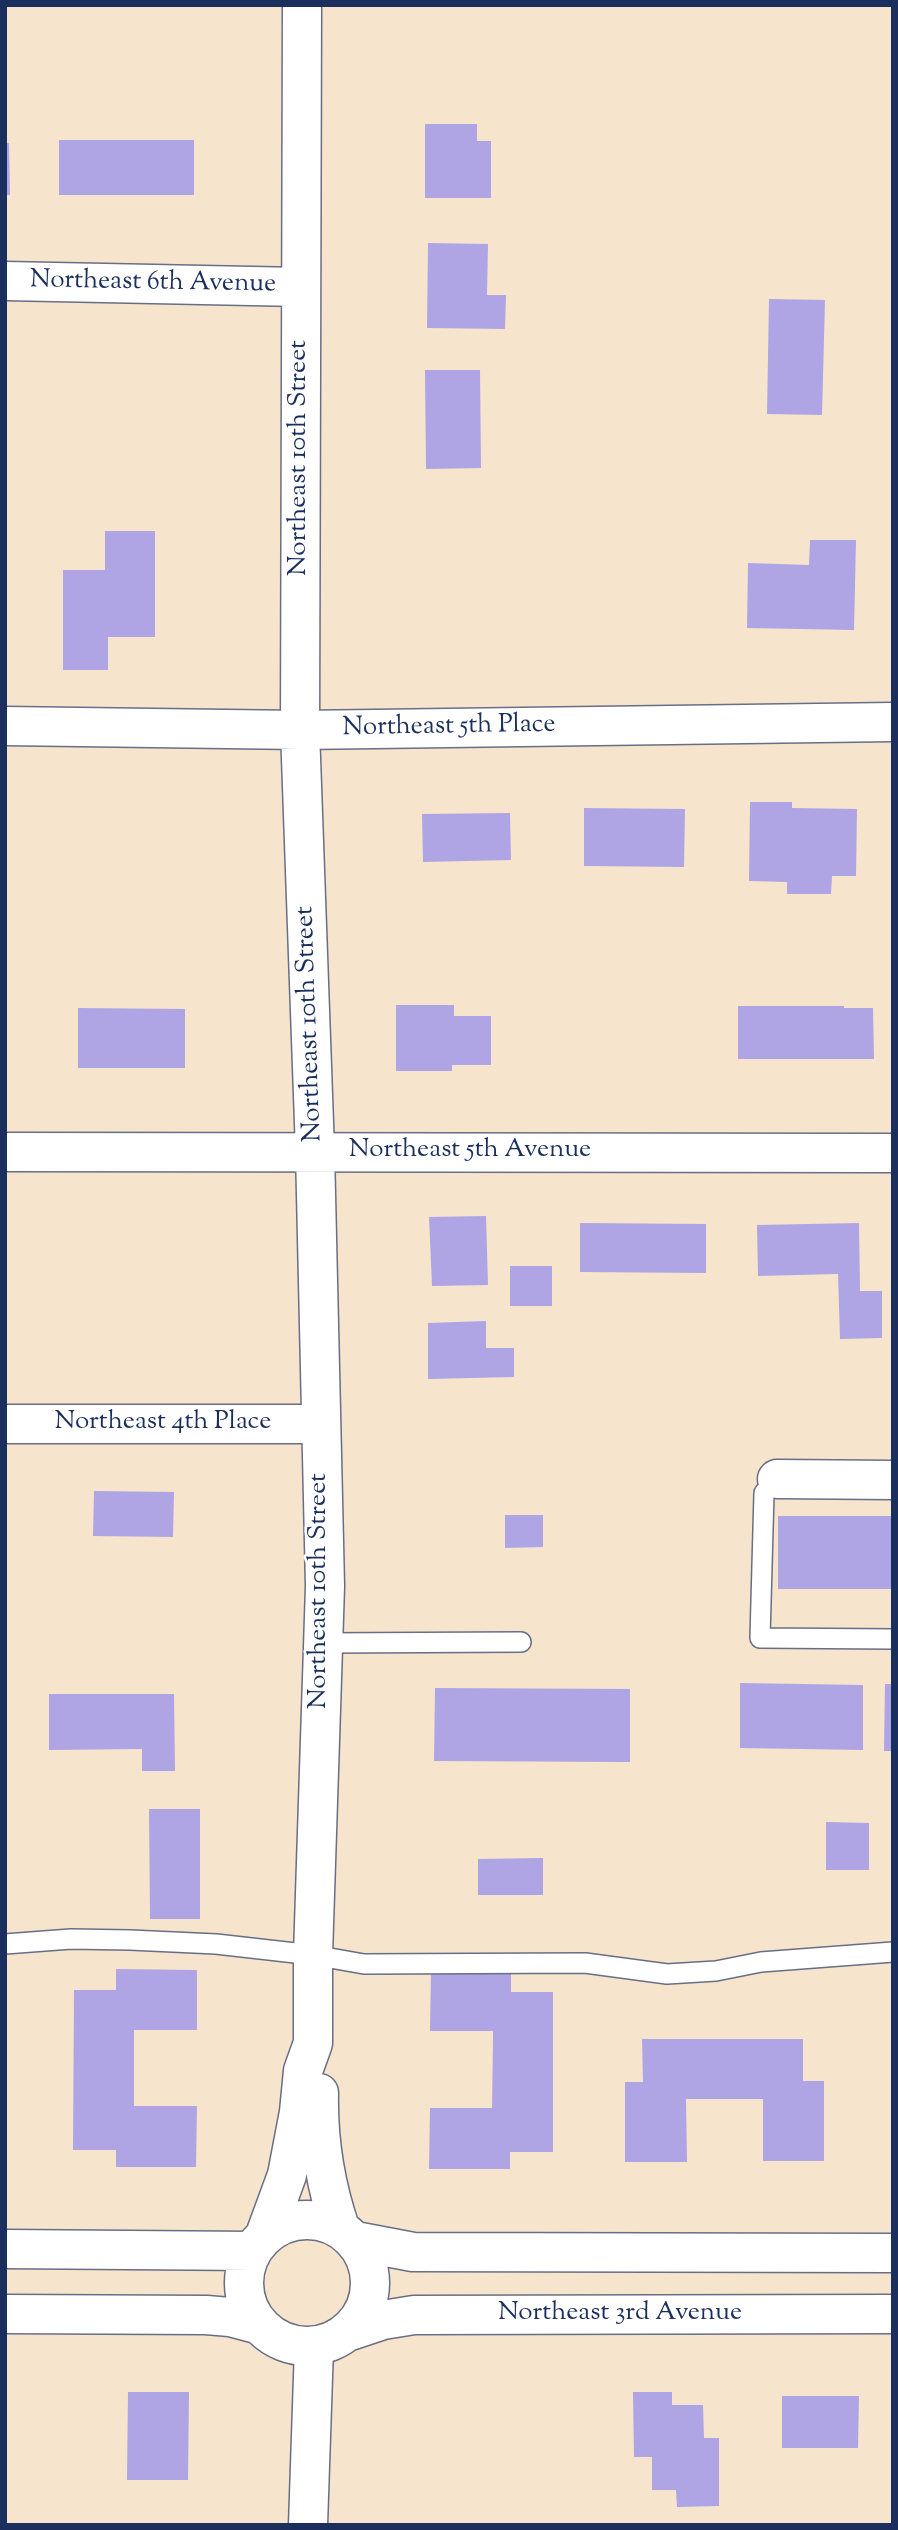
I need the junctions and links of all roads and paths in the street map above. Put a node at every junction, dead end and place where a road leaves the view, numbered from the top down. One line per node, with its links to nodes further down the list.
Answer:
1 (302, 5): 3 (street, Northeast 10th Street)
2 (5, 281): 3 (street, Northeast 6th Avenue)
3 (301, 287): 6 (street, Northeast 10th Street)
4 (893, 722): 6 (street, Northeast 5th Place)
5 (5, 726): 6 (street, Northeast 5th Place)
6 (300, 730): 8 (street, Northeast 10th Street)
7 (5, 1152): 8 (street, Northeast 5th Avenue)
8 (315, 1152): 9 (street, Northeast 5th Avenue); 10 (street, Northeast 10th Street)
9 (893, 1153)
10 (320, 1423): 11 (street, Northeast 4th Place); 16 (street, Northeast 10th Street)
11 (5, 1424)
12 (777, 1479): 13 (street); 14 (lane)
13 (893, 1480)
14 (893, 1639)
15 (521, 1642): 16 (lane)
16 (323, 1643): 19 (street, Northeast 10th Street)
17 (5, 1944): 19 (lane)
18 (893, 1952): 19 (lane)
19 (313, 1955): 20 (street, Northeast 10th Street)
20 (313, 2043): 21 (street, Northeast 10th Street); 22 (street, Northeast 10th Street)
21 (348, 2234): 22 (street); 24 (street); 30 (street)
22 (259, 2243): 23 (street); 29 (street)
23 (5, 2249)
24 (663, 2253): 25 (street); 28 (street)
25 (893, 2253)
26 (5, 2314): 29 (street)
27 (893, 2314): 28 (street, Northeast 3rd Avenue)
28 (663, 2315): 30 (street, Northeast 3rd Avenue)
29 (260, 2325): 31 (street)
30 (350, 2331): 31 (street)
31 (314, 2347): 32 (street)
32 (308, 2525)

